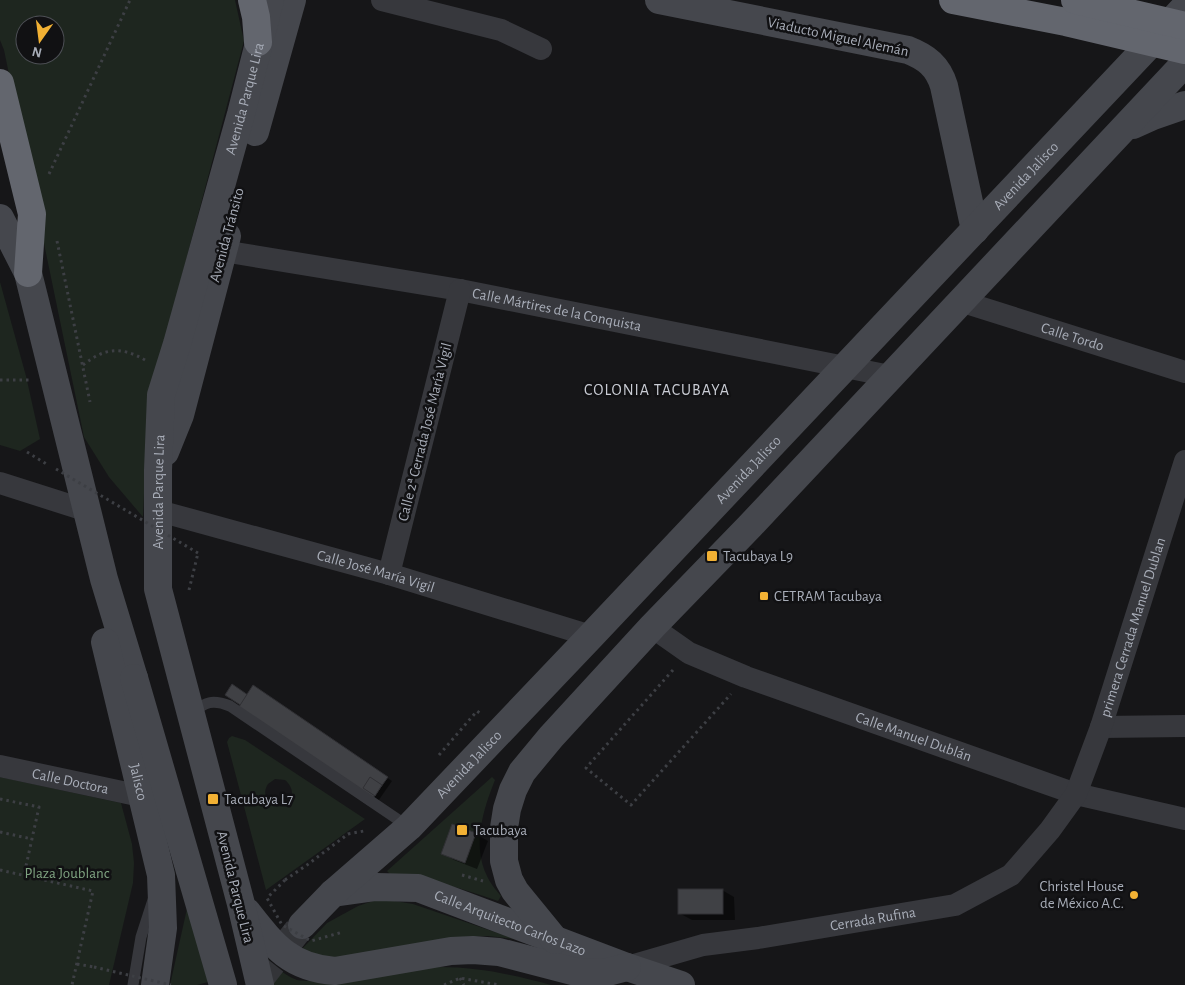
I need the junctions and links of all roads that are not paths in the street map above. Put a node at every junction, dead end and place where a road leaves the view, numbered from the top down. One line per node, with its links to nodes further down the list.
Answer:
1 (252, 0): 10 (highway)
2 (270, 0): 10 (main road, Avenida Parque Lira)
3 (292, 0): 19 (main road, Avenida Tránsito)
4 (382, 0): 11 (street)
5 (660, 0): 18 (main road, Viaducto Miguel Alemán)
6 (952, 0): 12 (highway, bridge)
7 (1075, 0): 9 (highway, bridge)
8 (1185, 7): 18 (main road, Avenida Jalisco)
9 (1185, 26)
10 (258, 42): 27 (main road, Avenida Parque Lira)
11 (541, 49)
12 (1185, 50)
13 (1185, 63): 16 (main road)
14 (0, 83): 20 (highway)
15 (1185, 105): 16 (main road)
16 (1119, 134): 22 (main road)
17 (0, 218): 20 (main road)
18 (975, 230): 23 (main road, Avenida Jalisco)
19 (222, 251): 21 (street, Calle Mártires de la Conquista); 27 (main road, Avenida Tránsito)
20 (28, 274): 29 (main road)
21 (460, 290): 23 (street, Calle Mártires de la Conquista); 31 (street, Calle 2ª Cerrada José María Vigil)
22 (960, 302): 24 (street, Calle Tordo); 25 (main road)
23 (846, 367): 25 (street, Calle Mártires de la Conquista); 34 (main road, Avenida Jalisco)
24 (1185, 372)
25 (890, 376): 33 (main road)
26 (1185, 461): 37 (street, primera Cerrada Manuel Dublan)
27 (158, 470): 30 (main road, Avenida Parque Lira)
28 (0, 483): 29 (street)
29 (88, 511): 32 (main road)
30 (159, 511): 31 (street, Calle José María Vigil); 35 (main road, Avenida Parque Lira)
31 (389, 574): 34 (street, Calle José María Vigil)
32 (104, 579): 40 (main road, Jalisco); 51 (main road, bridge)
33 (652, 627): 39 (street, Calle Manuel Dublán); 47 (main road)
34 (591, 636): 42 (main road, Avenida Jalisco)
35 (190, 713): 42 (lane); 45 (main road, Avenida Parque Lira)
36 (1185, 726): 37 (street)
37 (1101, 727): 39 (street, primera Cerrada Manuel Dublan)
38 (0, 766): 40 (street, Calle Doctora)
39 (1076, 794): 41 (street, Calle Manuel Dublán); 48 (street, Cerrada Rufina)
40 (141, 796): 43 (main road, Jalisco)
41 (1185, 819)
42 (408, 827): 44 (main road, Avenida Jalisco)
43 (161, 875): 49 (lane); 50 (main road, Jalisco)
44 (333, 893): 46 (main road, Avenida Jalisco); 47 (main road, Calle Arquitecto Carlos Lazo)
45 (241, 904): 48 (main road); 52 (main road, Avenida Parque Lira)
46 (302, 924)
47 (555, 940): 48 (main road, Calle Arquitecto Carlos Lazo)
48 (627, 967): 53 (main road, Calle Arquitecto Carlos Lazo)
49 (133, 985)
50 (155, 985)
51 (223, 985)
52 (260, 985)
53 (681, 985)

